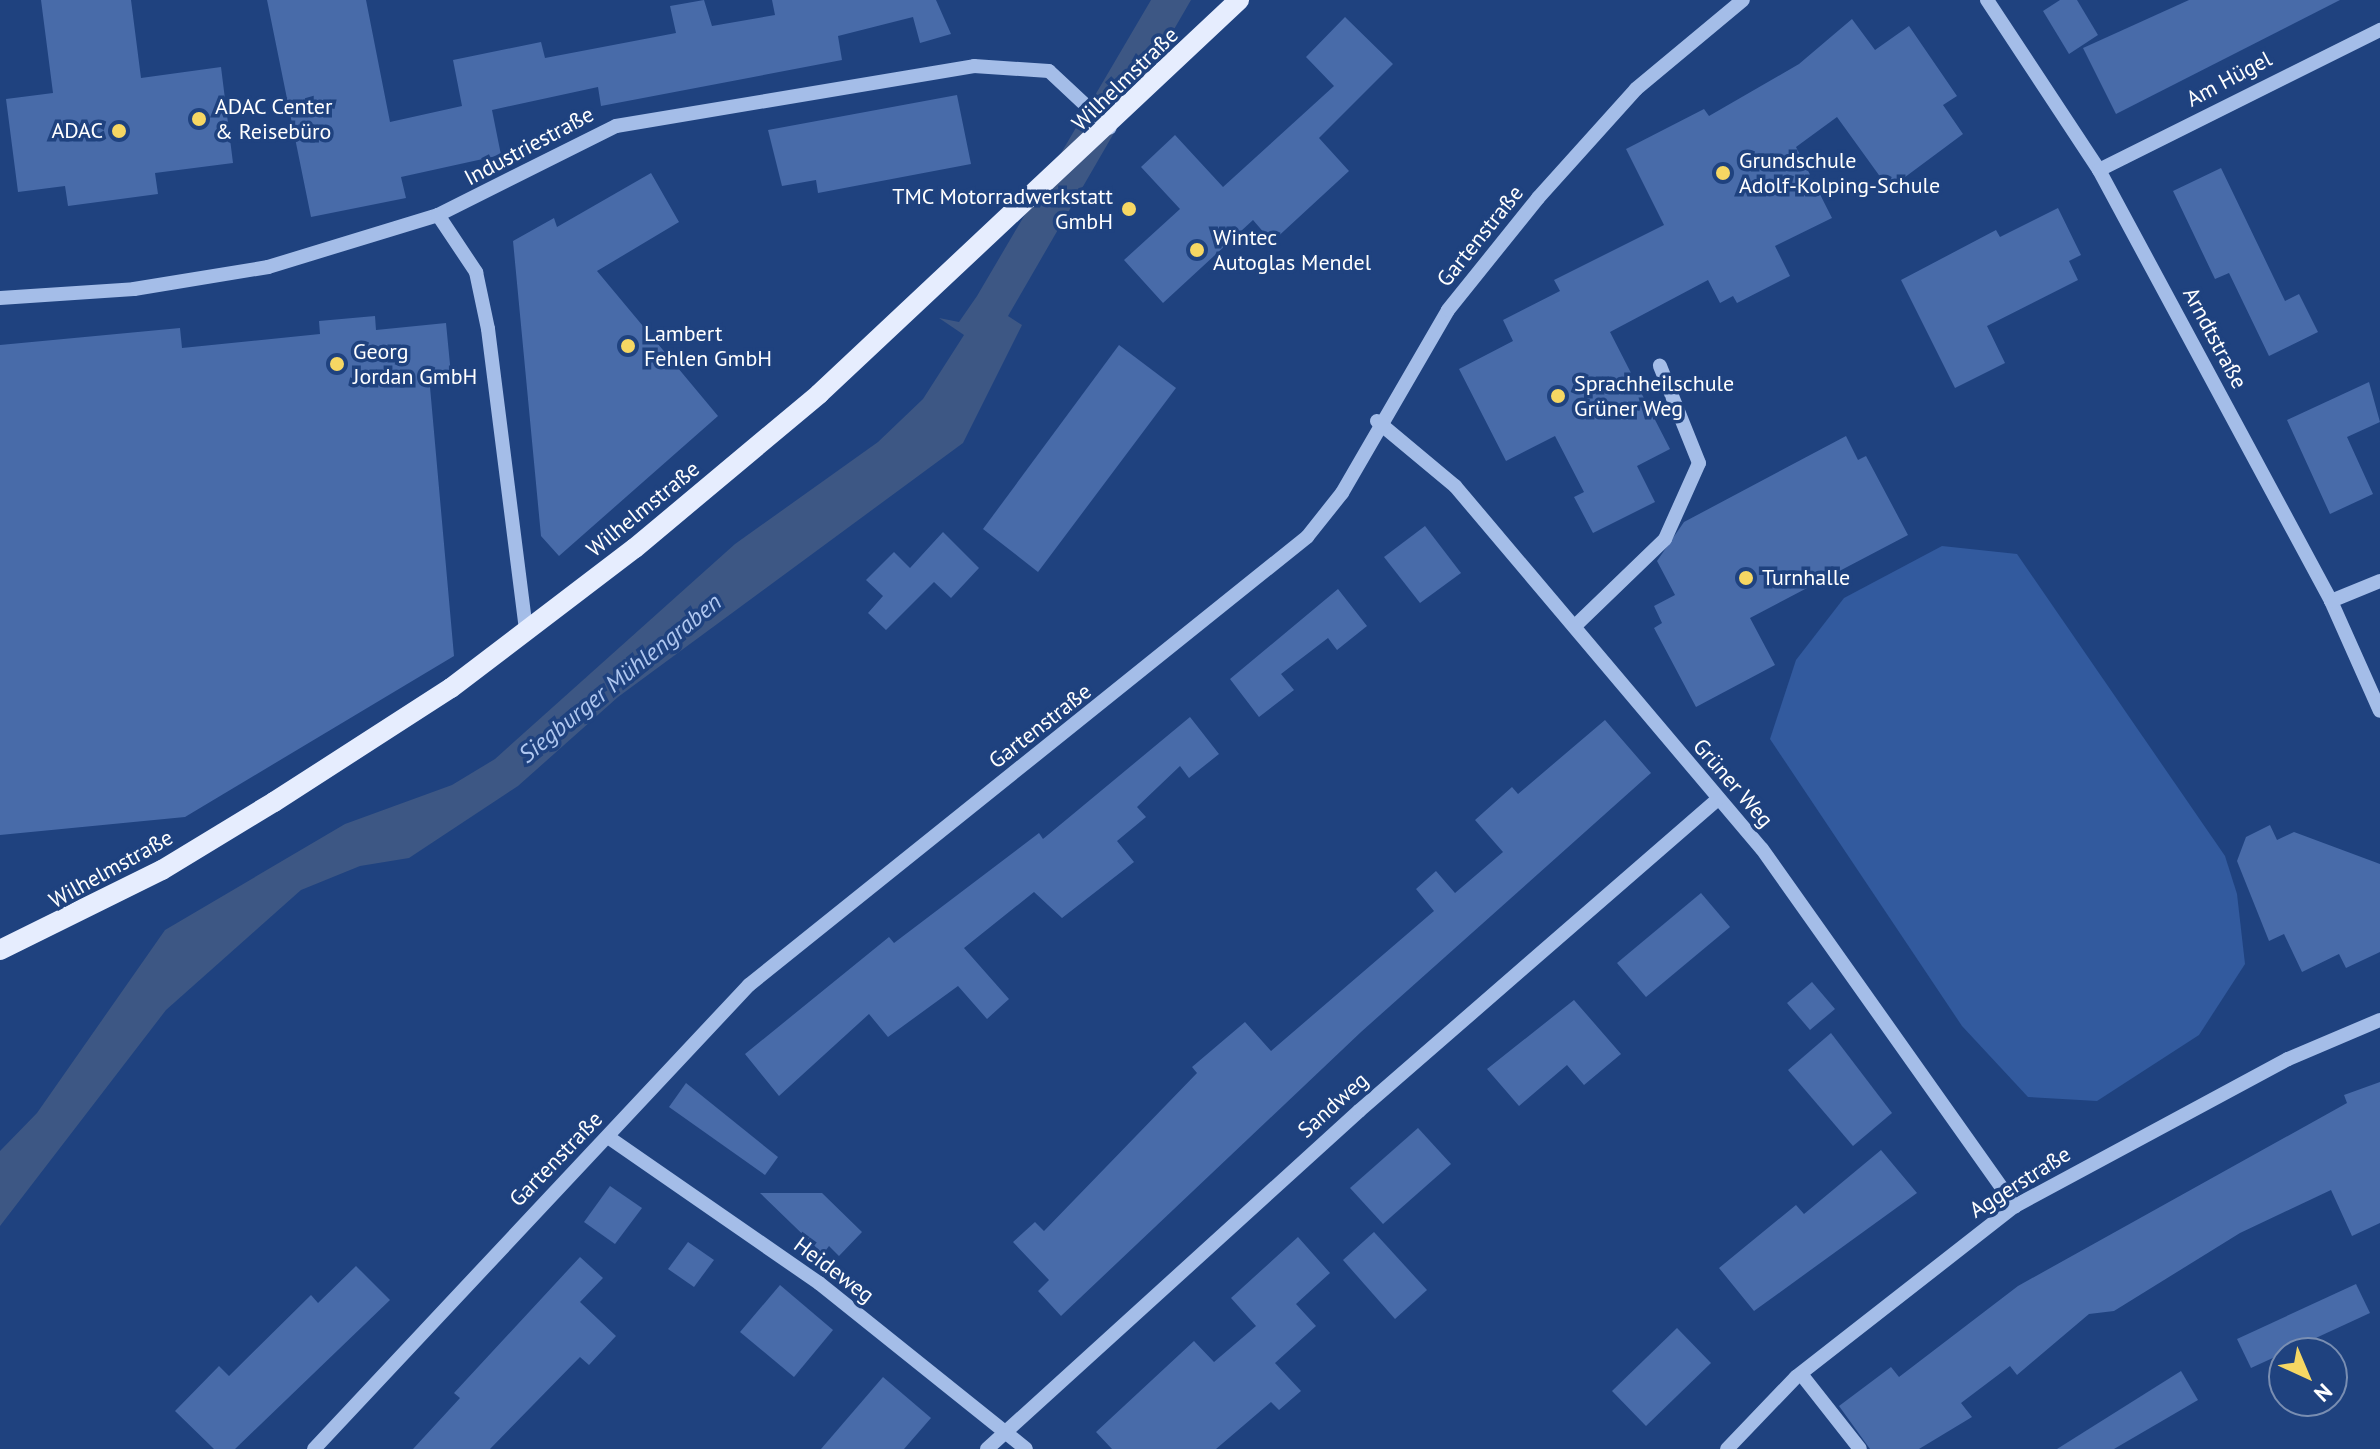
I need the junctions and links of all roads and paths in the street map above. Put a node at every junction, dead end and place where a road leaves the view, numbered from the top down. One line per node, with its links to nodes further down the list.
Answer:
1 (1239, 0): 5 (main road, Wilhelmstraße)
2 (1743, 0): 10 (street, Gartenstraße)
3 (1987, 0): 6 (street, Arndtstraße)
4 (2380, 30): 6 (street, Am Hügel)
5 (1110, 128): 7 (street, Industriestraße); 14 (main road, Wilhelmstraße)
6 (2099, 170): 12 (street, Arndtstraße)
7 (438, 215): 8 (street, Industriestraße); 14 (street)
8 (0, 298)
9 (1660, 366): 13 (street)
10 (1377, 421): 13 (street, Grüner Weg); 19 (street, Gartenstraße)
11 (2380, 581): 12 (street)
12 (2331, 601): 15 (street, Arndtstraße)
13 (1575, 626): 16 (street, Grüner Weg)
14 (526, 631): 17 (main road, Wilhelmstraße)
15 (2380, 711)
16 (1716, 801): 20 (street, Grüner Weg); 22 (street, Sandweg)
17 (0, 950)
18 (2380, 1020): 20 (street, Aggerstraße)
19 (608, 1137): 22 (street, Heideweg); 23 (street, Gartenstraße)
20 (2015, 1206): 21 (street, Aggerstraße)
21 (1801, 1374): 26 (street, Aggerstraße); 27 (street)
22 (1009, 1434): 24 (street, Sandweg); 25 (street, Heideweg)
23 (314, 1449)
24 (987, 1449)
25 (1026, 1449)
26 (1727, 1449)
27 (1860, 1449)

